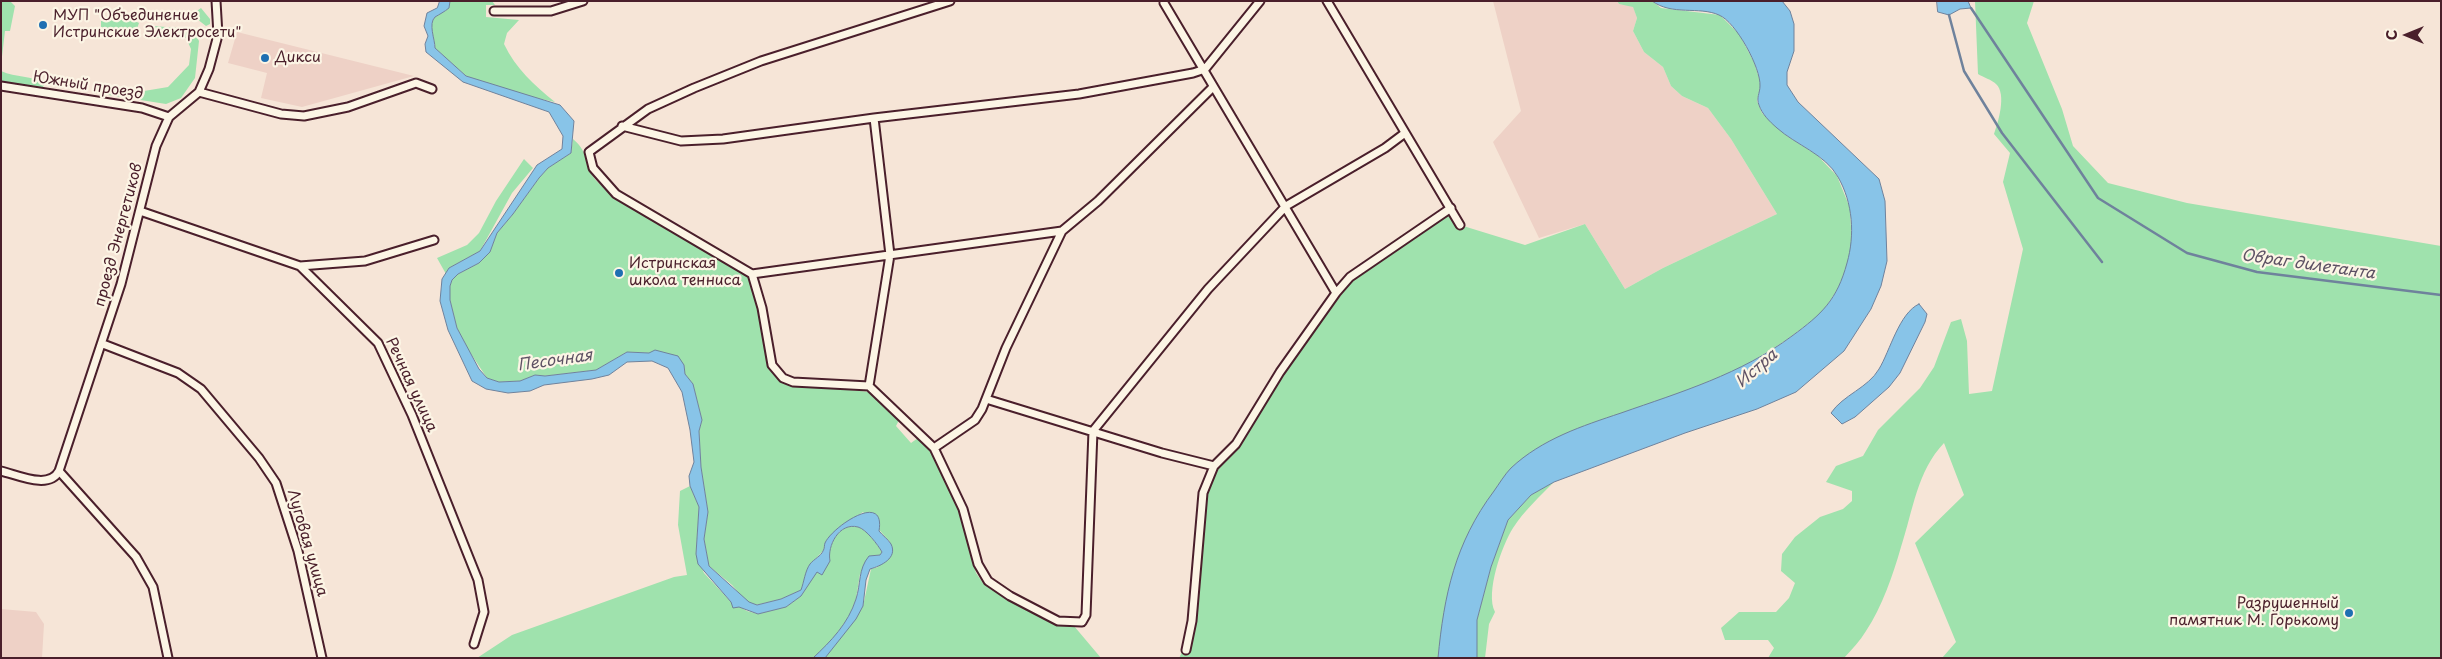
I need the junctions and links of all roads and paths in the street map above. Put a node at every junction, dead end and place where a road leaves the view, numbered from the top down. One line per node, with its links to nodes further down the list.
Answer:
1 (216, 1): 12 (street, проезд Энергетиков)
2 (583, 1): 7 (street)
3 (950, 1): 15 (street)
4 (1260, 1): 8 (street)
5 (1327, 1): 16 (street)
6 (1164, 3): 8 (street)
7 (494, 12)
8 (1205, 69): 10 (street); 14 (street)
9 (1, 86): 13 (street, Южный проезд)
10 (1213, 87): 17 (street); 21 (street)
11 (432, 88): 12 (street)
12 (199, 92): 13 (street, проезд Энергетиков)
13 (170, 117): 19 (street, проезд Энергетиков)
14 (874, 118): 15 (street); 23 (street)
15 (622, 126): 25 (street)
16 (1405, 133): 17 (street); 18 (street)
17 (1286, 206): 26 (street); 30 (street)
18 (1451, 208): 20 (street); 26 (street)
19 (140, 211): 24 (street, Речная улица); 27 (street, проезд Энергетиков)
20 (1460, 224)
21 (1062, 231): 23 (street); 29 (street)
22 (434, 240): 24 (street)
23 (890, 255): 25 (street); 28 (street)
24 (300, 266): 35 (street, Речная улица)
25 (752, 274): 28 (street)
26 (1336, 293): 32 (street)
27 (103, 344): 34 (street, проезд Энергетиков); 38 (street, Луговая улица)
28 (869, 386): 31 (street)
29 (986, 399): 30 (street); 31 (street)
30 (1093, 431): 31 (street); 32 (street)
31 (934, 448)
32 (1214, 466): 36 (street)
33 (1, 471): 34 (street)
34 (59, 471): 37 (street)
35 (474, 644)
36 (1186, 650)
37 (168, 658)
38 (322, 658)

